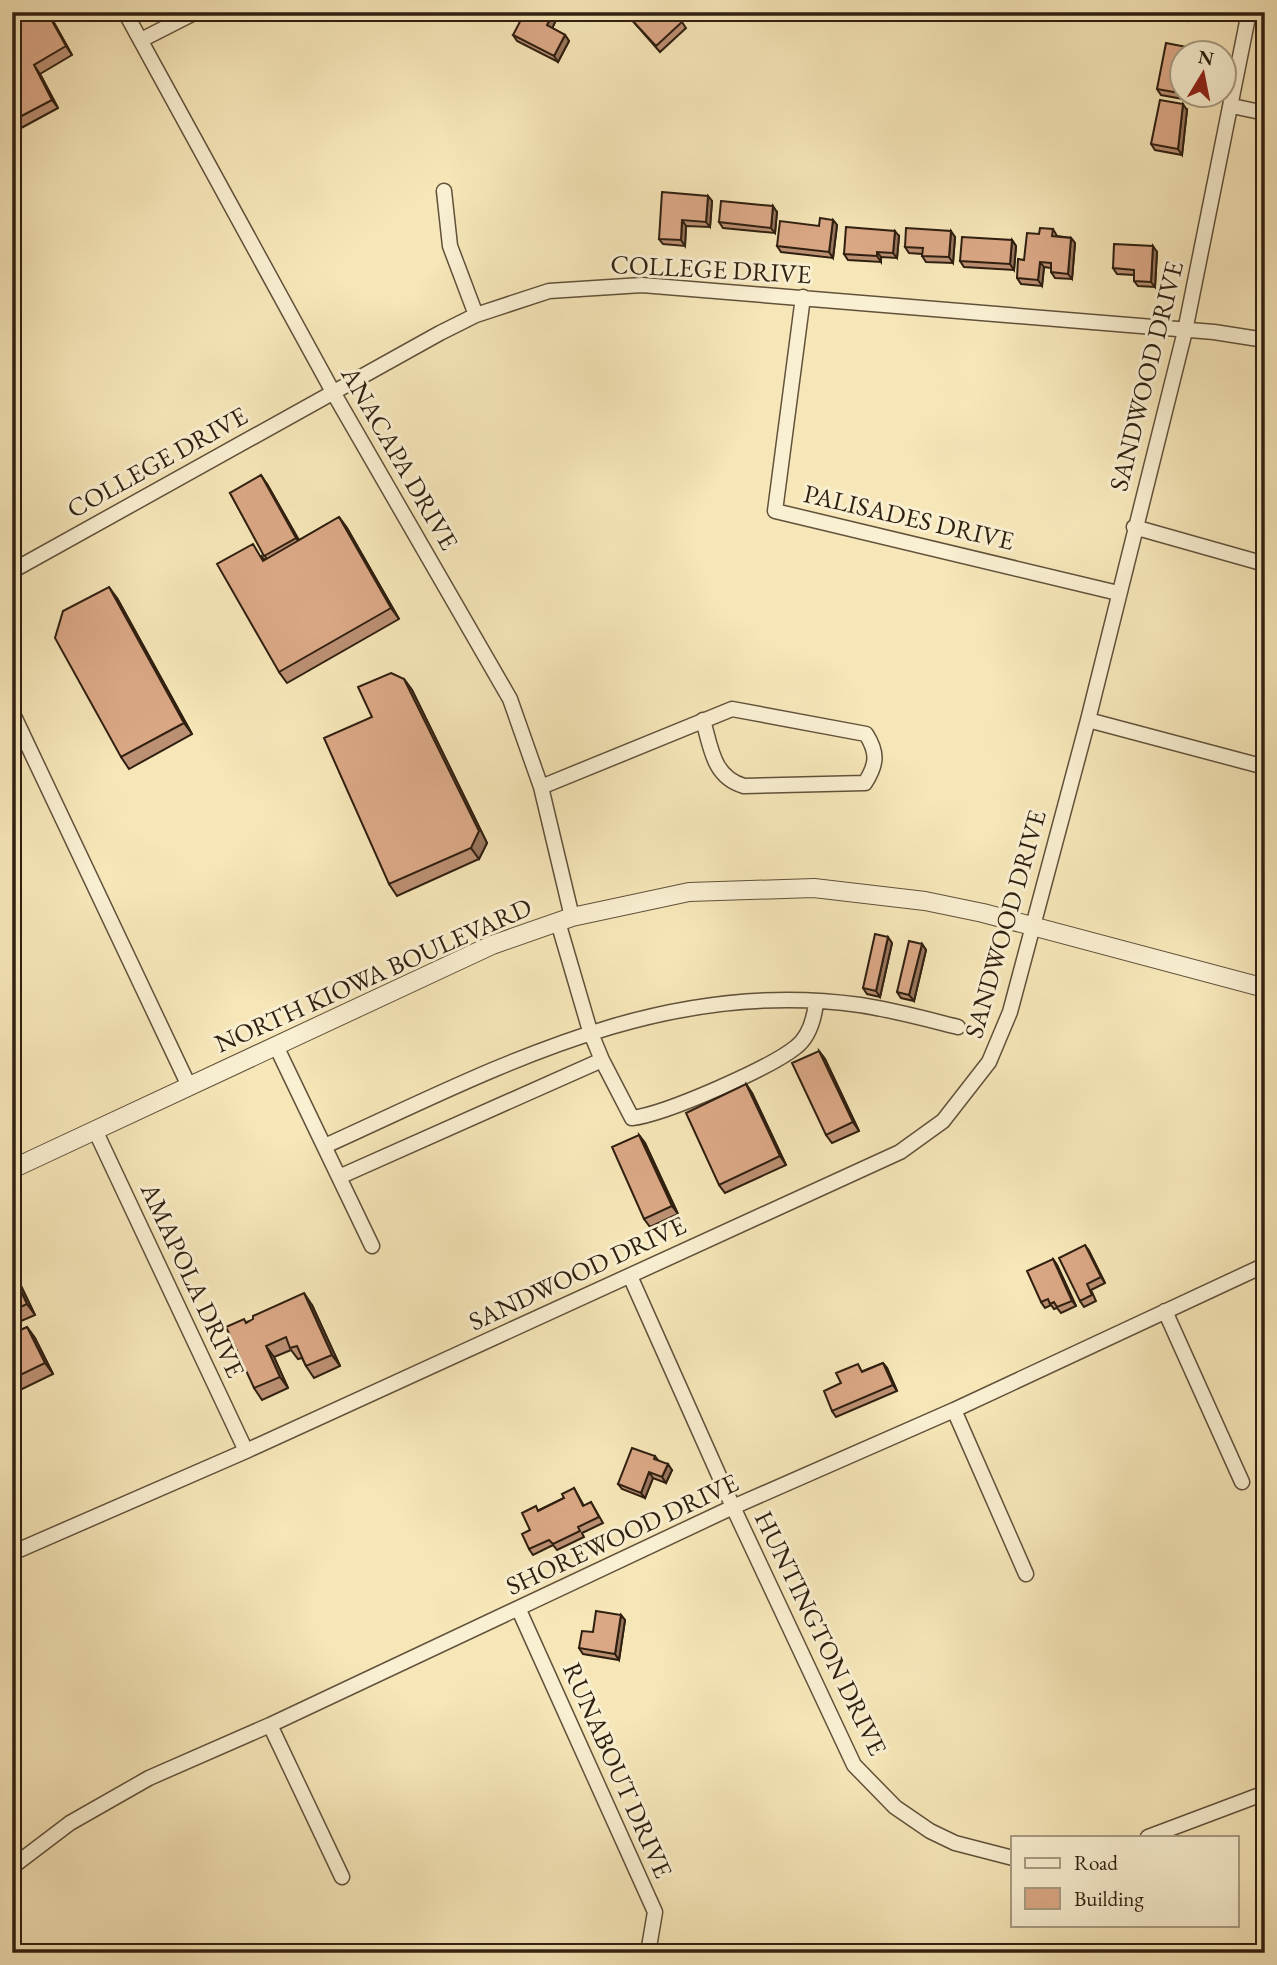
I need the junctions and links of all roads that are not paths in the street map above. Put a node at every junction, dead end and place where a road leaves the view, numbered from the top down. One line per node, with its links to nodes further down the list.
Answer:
1 (125, 12): 4 (street, ANACAPA DRIVE)
2 (196, 12): 4 (street)
3 (1249, 12): 5 (street, SANDWOOD DRIVE)
4 (141, 40): 14 (street, ANACAPA DRIVE)
5 (1238, 73)
6 (1238, 107): 8 (street)
7 (1232, 108): 12 (street, SANDWOOD DRIVE)
8 (1265, 113)
9 (444, 191): 11 (street)
10 (803, 298): 11 (street, COLLEGE DRIVE); 12 (street, COLLEGE DRIVE); 18 (street, PALISADES DRIVE)
11 (476, 315): 14 (street, COLLEGE DRIVE)
12 (1185, 331): 13 (street, COLLEGE DRIVE); 15 (street, SANDWOOD DRIVE)
13 (1265, 340)
14 (333, 392): 17 (street, COLLEGE DRIVE); 23 (street, ANACAPA DRIVE)
15 (1134, 527): 16 (street); 18 (street, SANDWOOD DRIVE)
16 (1265, 564)
17 (12, 571)
18 (1118, 593): 21 (street, SANDWOOD DRIVE)
19 (12, 712): 32 (street)
20 (703, 720): 20 (street); 23 (street)
21 (1088, 720): 22 (street); 25 (street, SANDWOOD DRIVE)
22 (1265, 767)
23 (541, 787): 24 (street, ANACAPA DRIVE)
24 (565, 920): 25 (street, NORTH KIOWA BOULEVARD); 29 (street, ANACAPA DRIVE); 30 (street, NORTH KIOWA BOULEVARD)
25 (1032, 926): 26 (street, NORTH KIOWA BOULEVARD); 39 (street, SANDWOOD DRIVE)
26 (1265, 988)
27 (816, 1003): 28 (street); 29 (street); 31 (street, ANACAPA DRIVE)
28 (958, 1027)
29 (590, 1031): 31 (street, ANACAPA DRIVE); 34 (street)
30 (276, 1046): 32 (street, NORTH KIOWA BOULEVARD); 34 (street)
31 (602, 1060): 36 (street)
32 (190, 1086): 33 (street, NORTH KIOWA BOULEVARD)
33 (95, 1130): 35 (street, NORTH KIOWA BOULEVARD); 42 (street, AMAPOLA DRIVE)
34 (324, 1146): 36 (street)
35 (12, 1169)
36 (339, 1177): 37 (street)
37 (372, 1245)
38 (1265, 1265): 40 (street, SHOREWOOD DRIVE)
39 (630, 1276): 42 (street, SANDWOOD DRIVE); 44 (street, HUNTINGTON DRIVE)
40 (1165, 1311): 41 (street, SHOREWOOD DRIVE); 43 (street)
41 (954, 1410): 44 (street, SHOREWOOD DRIVE); 46 (street)
42 (246, 1451): 45 (street, SANDWOOD DRIVE)
43 (1242, 1482)
44 (733, 1507): 47 (street, SHOREWOOD DRIVE); 51 (street, HUNTINGTON DRIVE)
45 (12, 1553)
46 (1026, 1574)
47 (519, 1610): 48 (street, SHOREWOOD DRIVE); 54 (street, RUNABOUT DRIVE)
48 (270, 1725): 52 (street, SHOREWOOD DRIVE); 53 (street)
49 (1265, 1793): 50 (street)
50 (1151, 1836)
51 (1011, 1857)
52 (12, 1867)
53 (342, 1877)
54 (648, 1953)

